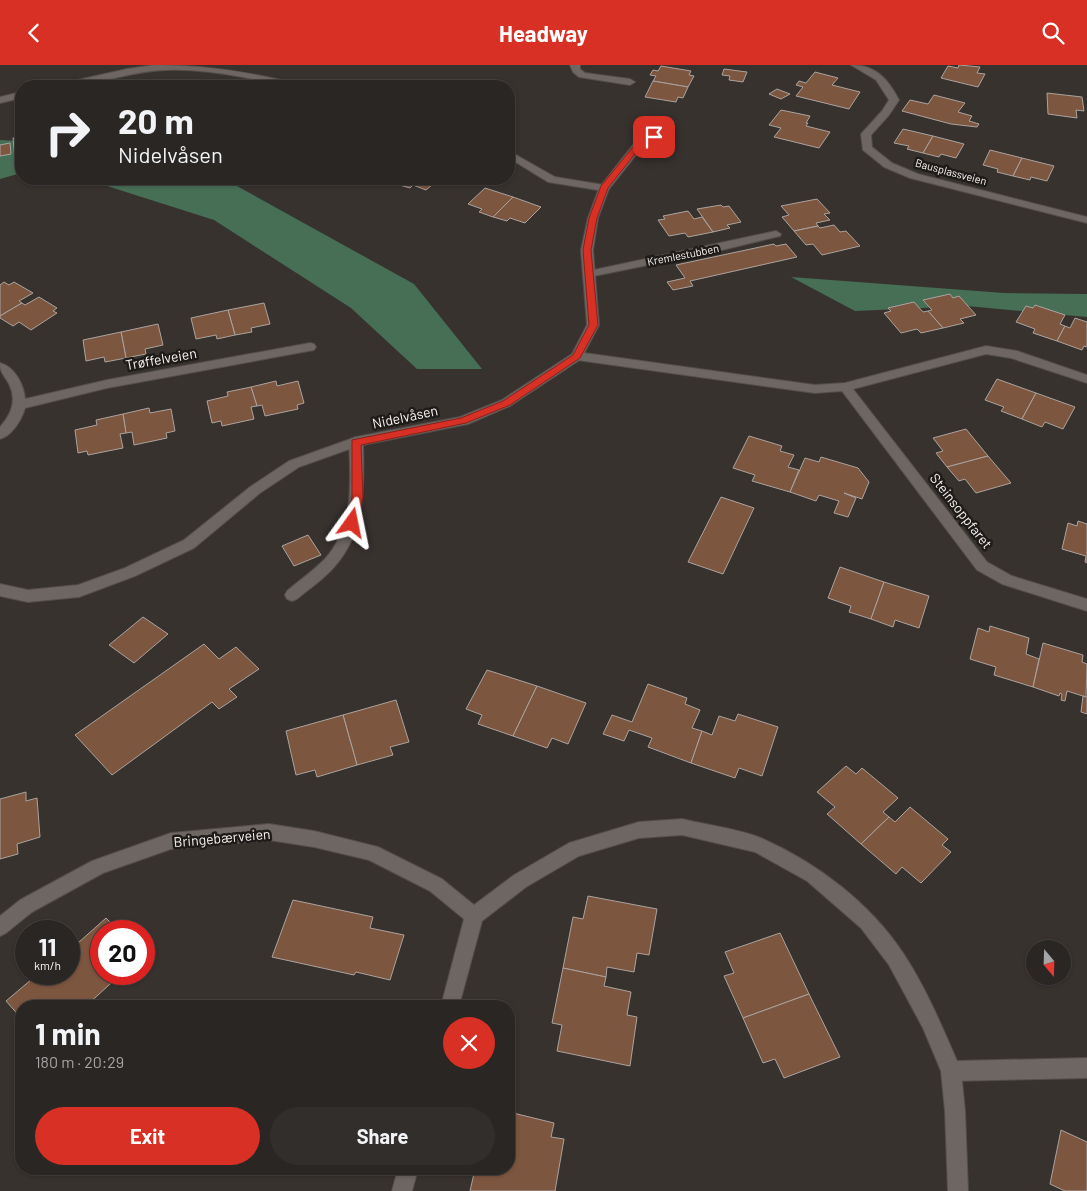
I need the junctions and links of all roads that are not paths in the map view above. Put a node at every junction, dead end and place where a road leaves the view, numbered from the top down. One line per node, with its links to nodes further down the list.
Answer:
1 (575, 65): 5 (street)
2 (856, 65): 11 (street, Bausplassveien)
3 (91, 80): 4 (street)
4 (272, 80)
5 (630, 82)
6 (15, 96): 7 (street)
7 (0, 100)
8 (668, 131): 10 (street, Nidelvåsen)
9 (515, 158): 10 (street)
10 (604, 188): 13 (street, Nidelvåsen)
11 (1087, 220)
12 (776, 233): 13 (street, Kremlestubben)
13 (589, 274): 15 (street, Nidelvåsen)
14 (310, 347): 19 (street, Trøffelveien)
15 (577, 356): 18 (street); 21 (street, Nidelvåsen)
16 (0, 367): 19 (street)
17 (1087, 379): 18 (street)
18 (845, 387): 24 (street, Steinsoppfaret)
19 (19, 405): 20 (street)
20 (0, 435)
21 (356, 442): 22 (street, Nidelvåsen); 23 (street)
22 (0, 590)
23 (292, 595)
24 (1087, 605)
25 (474, 916): 26 (street, Bringebærveien); 27 (street); 29 (street)
26 (0, 927)
27 (452, 1000)
28 (1087, 1069): 29 (street)
29 (951, 1071): 32 (street)
30 (406, 1175): 31 (street)
31 (402, 1191)
32 (958, 1191)

